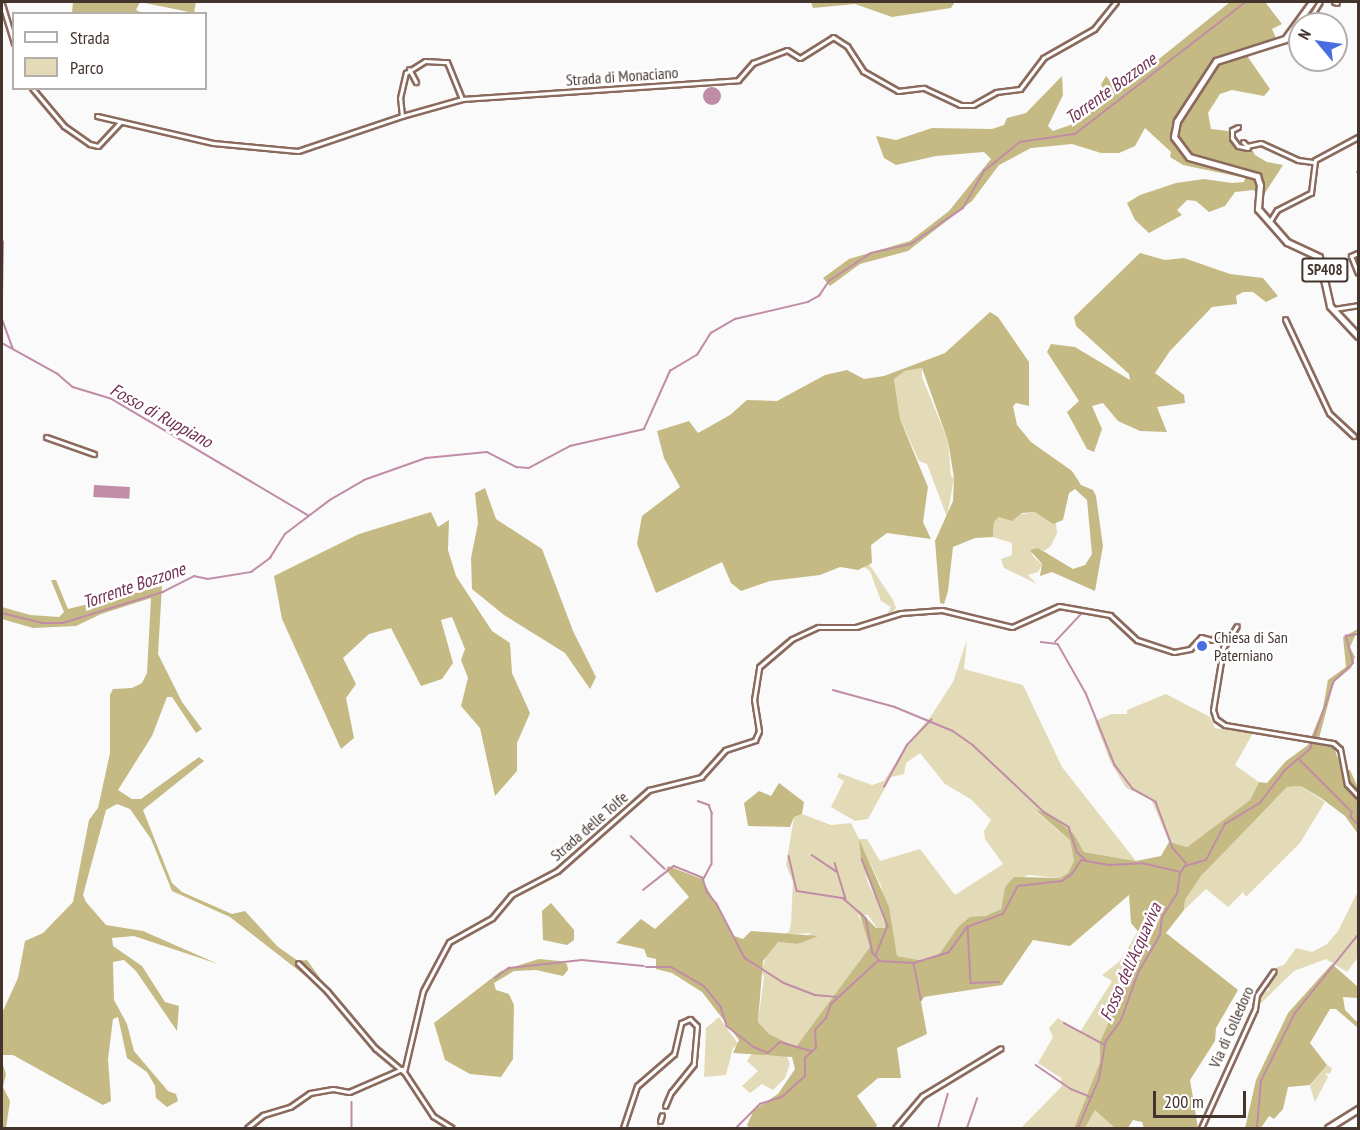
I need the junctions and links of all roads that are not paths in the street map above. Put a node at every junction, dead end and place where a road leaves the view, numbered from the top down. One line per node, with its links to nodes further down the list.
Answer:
1 (1116, 2): 8 (street, Strada di Monaciano)
2 (1311, 2): 17 (main road, SP408)
3 (2, 4): 4 (street)
4 (12, 36)
5 (409, 69): 6 (street); 8 (street); 10 (street)
6 (416, 82)
7 (34, 90): 11 (street)
8 (462, 99): 10 (street)
9 (98, 116): 11 (street)
10 (402, 116): 11 (street)
11 (120, 122)
12 (1238, 127): 15 (street)
13 (1359, 137): 16 (street)
14 (1243, 142): 15 (street)
15 (1254, 144): 16 (street)
16 (1313, 162): 17 (street)
17 (1269, 222): 21 (main road, SP408)
18 (1359, 253): 19 (street)
19 (1359, 273)
20 (1359, 304): 21 (street)
21 (1332, 310): 23 (main road)
22 (1285, 319): 24 (street)
23 (1359, 336)
24 (1354, 436)
25 (46, 437): 26 (street)
26 (94, 454)
27 (1236, 626): 28 (street)
28 (1223, 648): 29 (street); 33 (street, Strada delle Tolfe)
29 (1359, 796)
30 (297, 963): 33 (street)
31 (1274, 971): 42 (street, Via di Colledoro)
32 (1001, 1047): 41 (street)
33 (403, 1071): 38 (street); 39 (street)
34 (665, 1106): 40 (street)
35 (1359, 1109): 43 (street)
36 (662, 1115): 37 (street)
37 (660, 1121)
38 (247, 1128)
39 (452, 1128)
40 (623, 1128)
41 (895, 1128)
42 (1201, 1128)
43 (1328, 1128)

